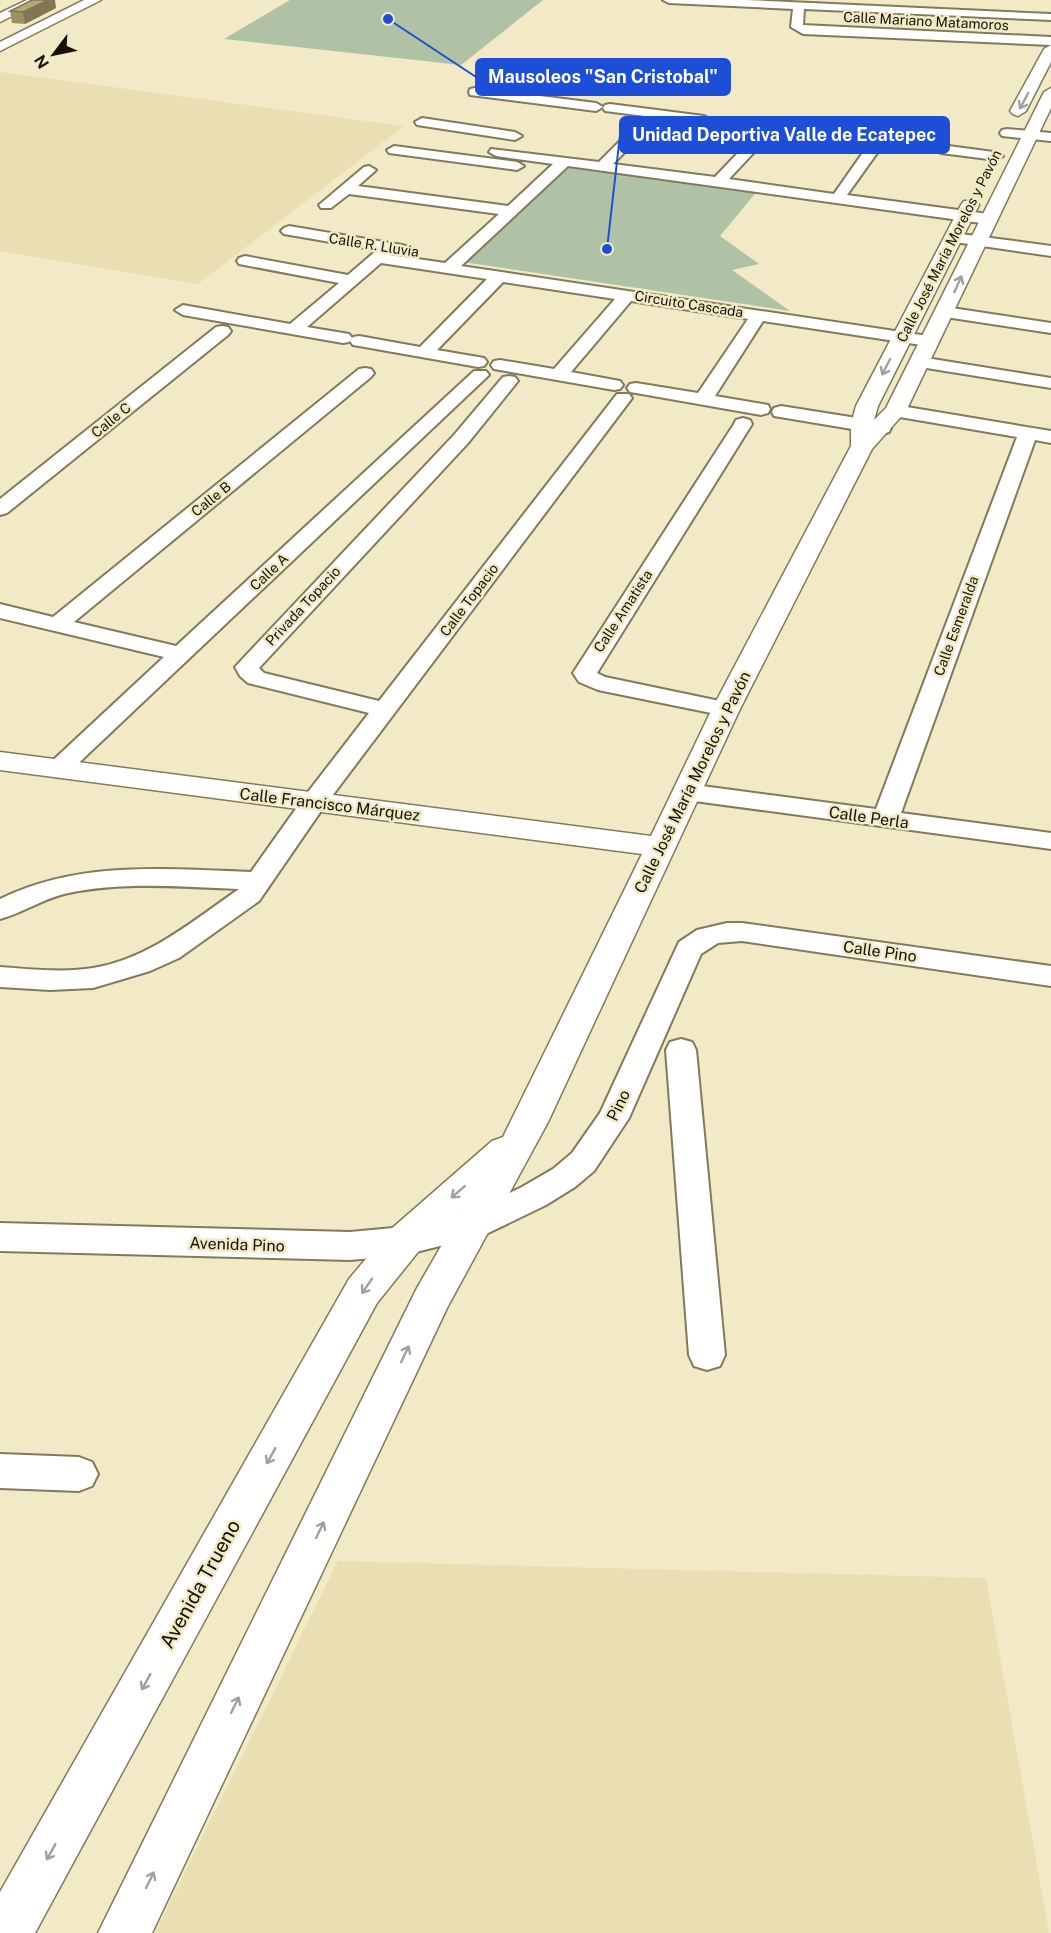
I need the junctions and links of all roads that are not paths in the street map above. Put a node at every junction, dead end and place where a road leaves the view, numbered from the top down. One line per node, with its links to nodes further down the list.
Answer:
1 (38, 0): 6 (main road)
2 (94, 0): 8 (main road)
3 (669, 0): 4 (street)
4 (799, 6): 5 (street); 7 (street, Calle Mariano Matamoros)
5 (1051, 17)
6 (0, 18)
7 (1051, 41)
8 (0, 47)
9 (1051, 49): 21 (main road, Calle José María Morelos y Pavón, one-way to 21)
10 (1051, 92): 22 (main road, Calle José María Morelos y Pavón)
11 (475, 93): 12 (street)
12 (552, 102): 13 (street); 16 (street)
13 (596, 107)
14 (610, 108): 15 (street)
15 (655, 114): 17 (street); 28 (street)
16 (537, 115)
17 (704, 120)
18 (422, 122): 26 (street)
19 (719, 123): 20 (street)
20 (768, 129): 24 (street); 29 (street)
21 (1007, 133): 22 (street); 25 (main road, Calle José María Morelos y Pavón)
22 (1031, 135): 23 (street); 36 (main road, Calle José María Morelos y Pavón)
23 (1051, 137)
24 (878, 141): 25 (street); 31 (street)
25 (996, 156): 35 (main road, Calle José María Morelos y Pavón)
26 (491, 157): 27 (street); 30 (street)
27 (560, 166): 28 (street); 33 (street)
28 (603, 166): 29 (street)
29 (719, 182): 31 (street)
30 (348, 189): 32 (street); 33 (street)
31 (838, 198): 35 (street)
32 (326, 205)
33 (512, 211): 42 (street)
34 (306, 216): 40 (street, Calle R. Lluvia)
35 (965, 216): 36 (street); 37 (main road, Calle José María Morelos y Pavón)
36 (988, 219): 38 (main road, Calle José María Morelos y Pavón)
37 (953, 238): 38 (street); 52 (main road, Calle José María Morelos y Pavón)
38 (976, 241): 39 (street); 47 (main road, Calle José María Morelos y Pavón, one-way to 38)
39 (1051, 251)
40 (384, 253): 42 (street, Circuito Cascada); 44 (street)
41 (245, 261): 44 (street)
42 (455, 264): 43 (street, Circuito Cascada)
43 (499, 276): 45 (street, Circuito Cascada); 54 (street)
44 (351, 280): 50 (street)
45 (628, 294): 48 (street, Circuito Cascada); 57 (street)
46 (183, 310): 50 (street)
47 (945, 312): 49 (street); 53 (main road, Calle José María Morelos y Pavón)
48 (759, 315): 52 (street, Circuito Cascada); 60 (street)
49 (1051, 328)
50 (294, 329): 54 (street)
51 (222, 332): 69 (street, Calle C)
52 (902, 337): 53 (street, Circuito Cascada); 64 (main road, Calle José María Morelos y Pavón, one-way to 64)
53 (928, 341): 55 (main road, Calle José María Morelos y Pavón)
54 (423, 353): 65 (street, Calle A)
55 (920, 362): 58 (street); 64 (main road, Calle José María Morelos y Pavón)
56 (365, 373): 71 (street, Calle B)
57 (559, 375): 59 (street); 68 (street, Privada Topacio)
58 (1051, 383)
59 (625, 390): 60 (street); 74 (street, Calle Topacio)
60 (704, 400): 61 (street)
61 (761, 409)
62 (781, 412): 64 (street)
63 (743, 424): 73 (street, Calle Amatista)
64 (875, 427): 66 (street); 73 (main road, Calle José María Morelos y Pavón)
65 (422, 431): 68 (street); 72 (street, Calle A)
66 (1028, 433): 67 (street); 79 (street, Calle Esmeralda)
67 (1051, 437)
68 (461, 439): 74 (street, Privada Topacio)
69 (0, 508)
70 (0, 611): 71 (street)
71 (57, 625): 72 (street)
72 (179, 654): 76 (street, Calle A)
73 (726, 708): 77 (main road, Calle José María Morelos y Pavón)
74 (385, 710): 78 (street, Calle Topacio)
75 (0, 762): 76 (main road, Calle Francisco Márquez)
76 (58, 769): 78 (main road, Calle Francisco Márquez)
77 (687, 792): 79 (street, Calle Perla); 81 (main road, Calle José María Morelos y Pavón)
78 (314, 802): 81 (main road, Calle Francisco Márquez); 82 (street, Calle Topacio)
79 (885, 820): 80 (street, Calle Perla)
80 (1051, 841)
81 (661, 847): 88 (main road, Calle José María Morelos y Pavón)
82 (259, 881): 83 (street); 86 (street, Calle Topacio)
83 (0, 910)
84 (709, 936): 85 (street, Calle Pino); 89 (street, Pino)
85 (1051, 976)
86 (0, 977)
87 (681, 1050): 92 (street)
88 (530, 1122): 89 (main road, Calle José María Morelos y Pavón); 91 (main road, Calle José María Morelos y Pavón, one-way to 91)
89 (472, 1226): 91 (street, Avenida Pino); 96 (main road, one-way to 89)
90 (0, 1236): 91 (street, Avenida Pino)
91 (404, 1241): 95 (main road, Avenida Trueno, one-way to 95)
92 (707, 1355)
93 (0, 1471): 94 (street)
94 (79, 1474)
95 (6, 1933)
96 (124, 1933)

